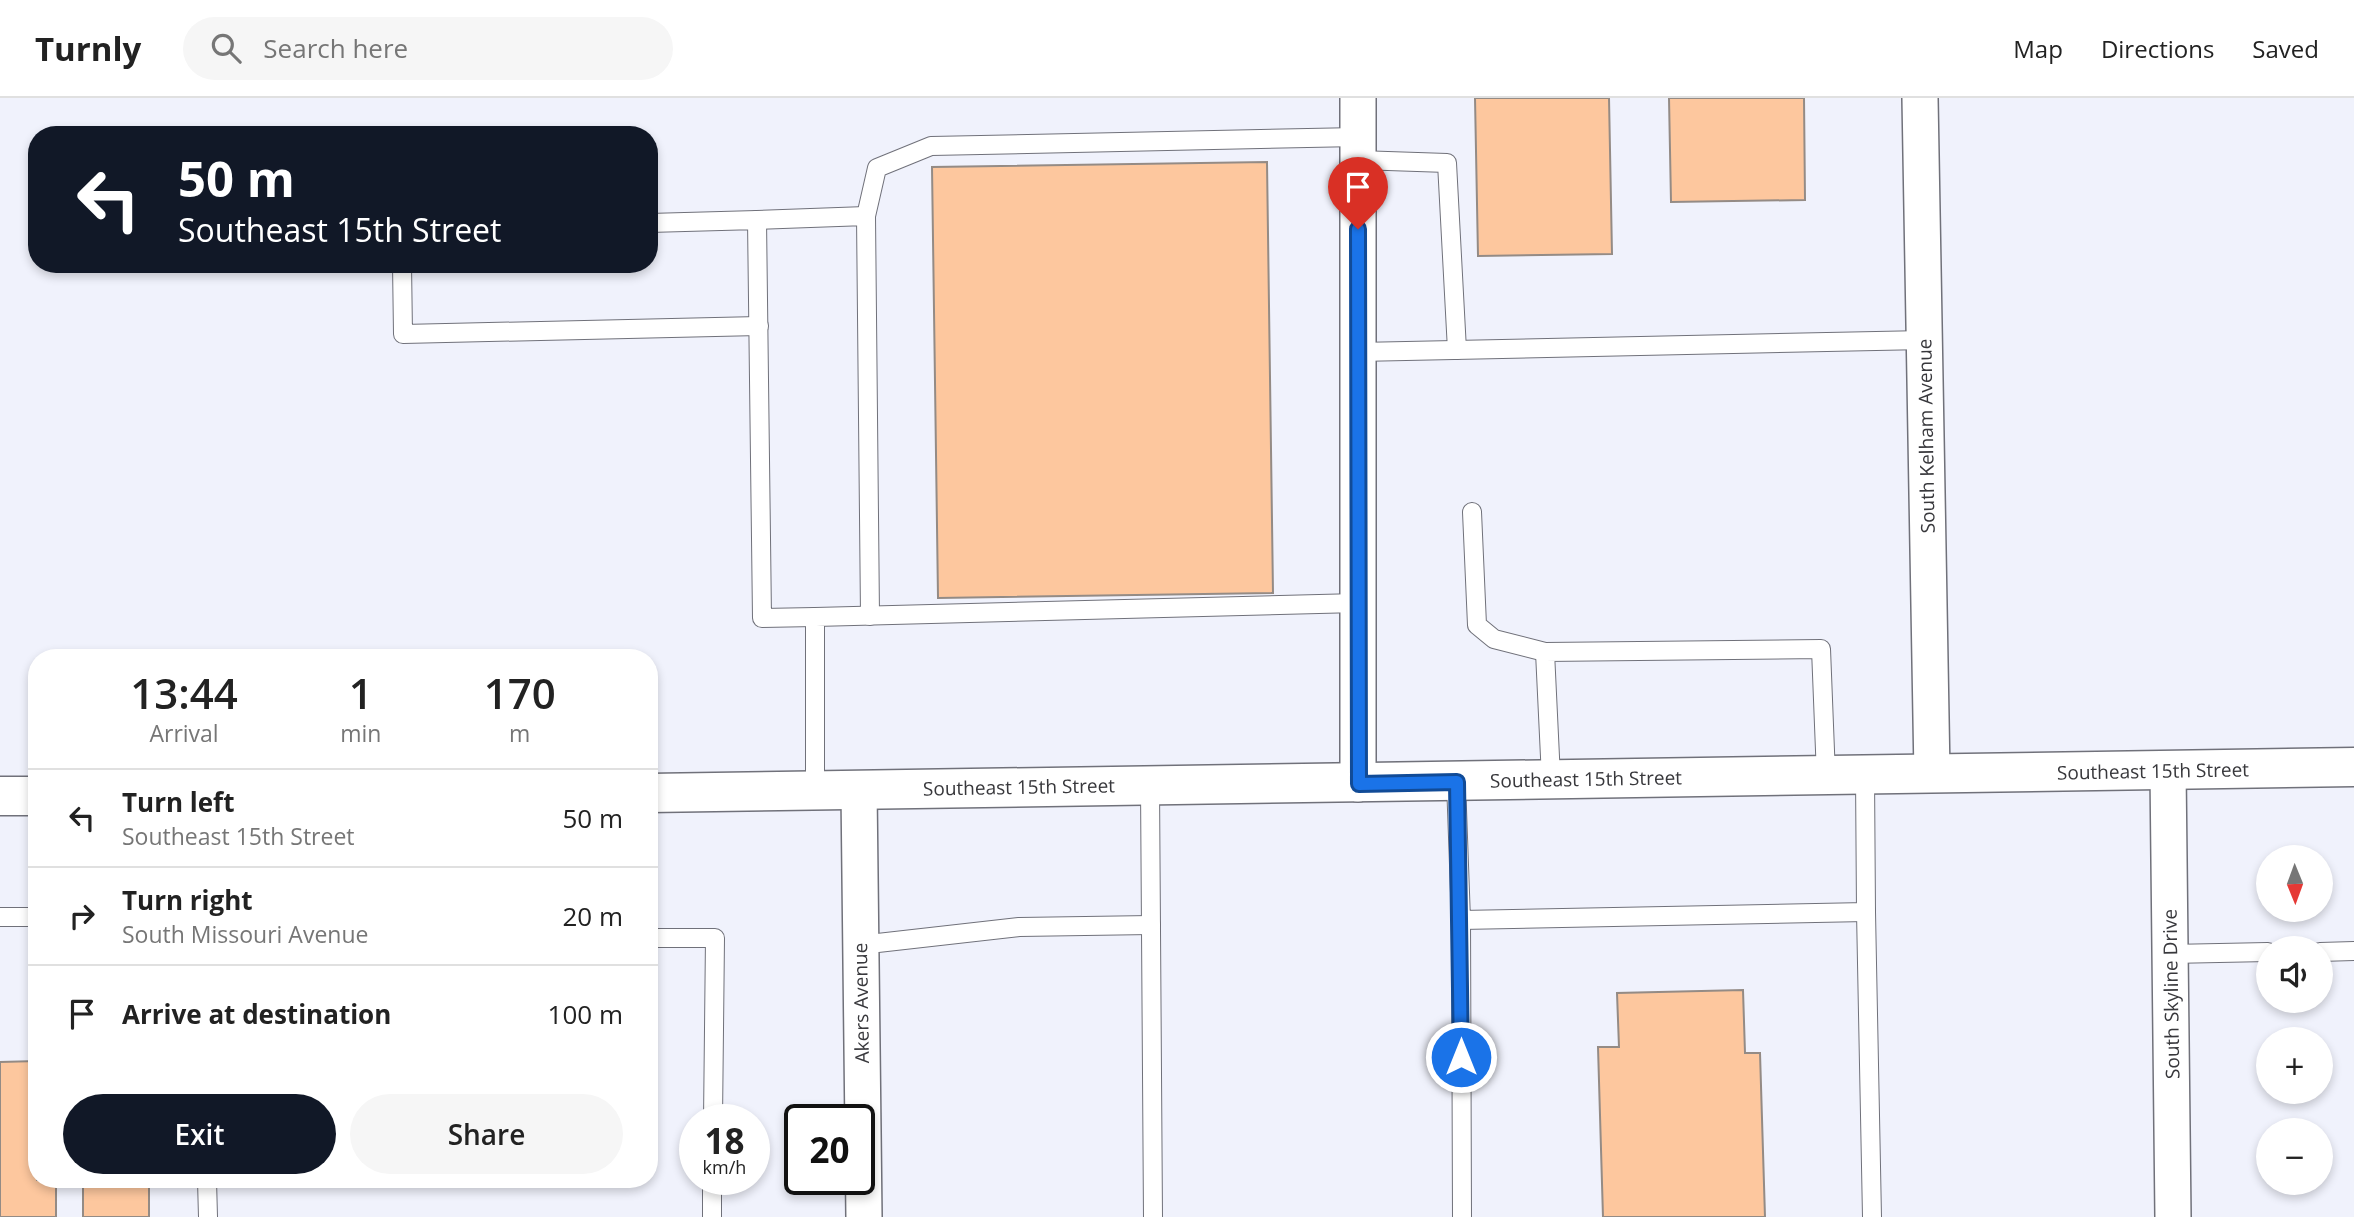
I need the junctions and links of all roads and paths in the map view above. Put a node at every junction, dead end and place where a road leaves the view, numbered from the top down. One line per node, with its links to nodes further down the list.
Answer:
1 (1358, 98): 3 (street)
2 (1920, 98): 9 (street, South Kelham Avenue)
3 (1358, 149): 4 (lane); 10 (lane); 11 (street)
4 (866, 216): 5 (lane); 14 (lane)
5 (757, 220): 6 (lane); 8 (lane)
6 (658, 223)
7 (402, 273): 8 (lane)
8 (760, 326): 15 (lane)
9 (1925, 340): 10 (lane); 19 (street, South Kelham Avenue)
10 (1457, 349): 11 (lane)
11 (1358, 352): 13 (street)
12 (1472, 512): 16 (lane)
13 (1358, 603): 14 (lane); 24 (street)
14 (870, 616): 15 (lane)
15 (815, 617): 26 (lane)
16 (1545, 652): 21 (lane); 22 (lane)
17 (2354, 768): 18 (main road, Southeast 15th Street)
18 (2168, 770): 19 (main road, Southeast 15th Street); 41 (street, South Skyline Drive)
19 (1932, 774): 20 (main road, Southeast 15th Street)
20 (1865, 775): 21 (main road, Southeast 15th Street); 31 (lane)
21 (1826, 776): 22 (main road, Southeast 15th Street)
22 (1551, 778): 23 (main road, Southeast 15th Street)
23 (1457, 782): 24 (main road, Southeast 15th Street); 34 (lane)
24 (1359, 784): 25 (main road, Southeast 15th Street)
25 (1150, 786): 27 (main road, Southeast 15th Street); 35 (lane)
26 (815, 790): 27 (main road, Southeast 15th Street); 28 (main road, Southeast 15th Street)
27 (859, 790): 37 (street, Akers Avenue)
28 (658, 793)
29 (0, 796): 30 (main road)
30 (28, 796)
31 (1866, 912): 34 (lane); 50 (lane)
32 (0, 917): 33 (lane)
33 (28, 917)
34 (1461, 920): 49 (lane)
35 (1152, 925): 37 (lane); 48 (lane)
36 (658, 938): 42 (lane)
37 (860, 945): 47 (street, Akers Avenue)
38 (2354, 951): 39 (lane)
39 (2333, 952)
40 (2256, 953): 41 (lane)
41 (2171, 954): 51 (street, South Skyline Drive)
42 (713, 1104)
43 (207, 1188): 45 (lane)
44 (712, 1195): 46 (lane)
45 (208, 1217)
46 (712, 1217)
47 (864, 1217)
48 (1153, 1217)
49 (1462, 1217)
50 (1872, 1217)
51 (2173, 1217)

